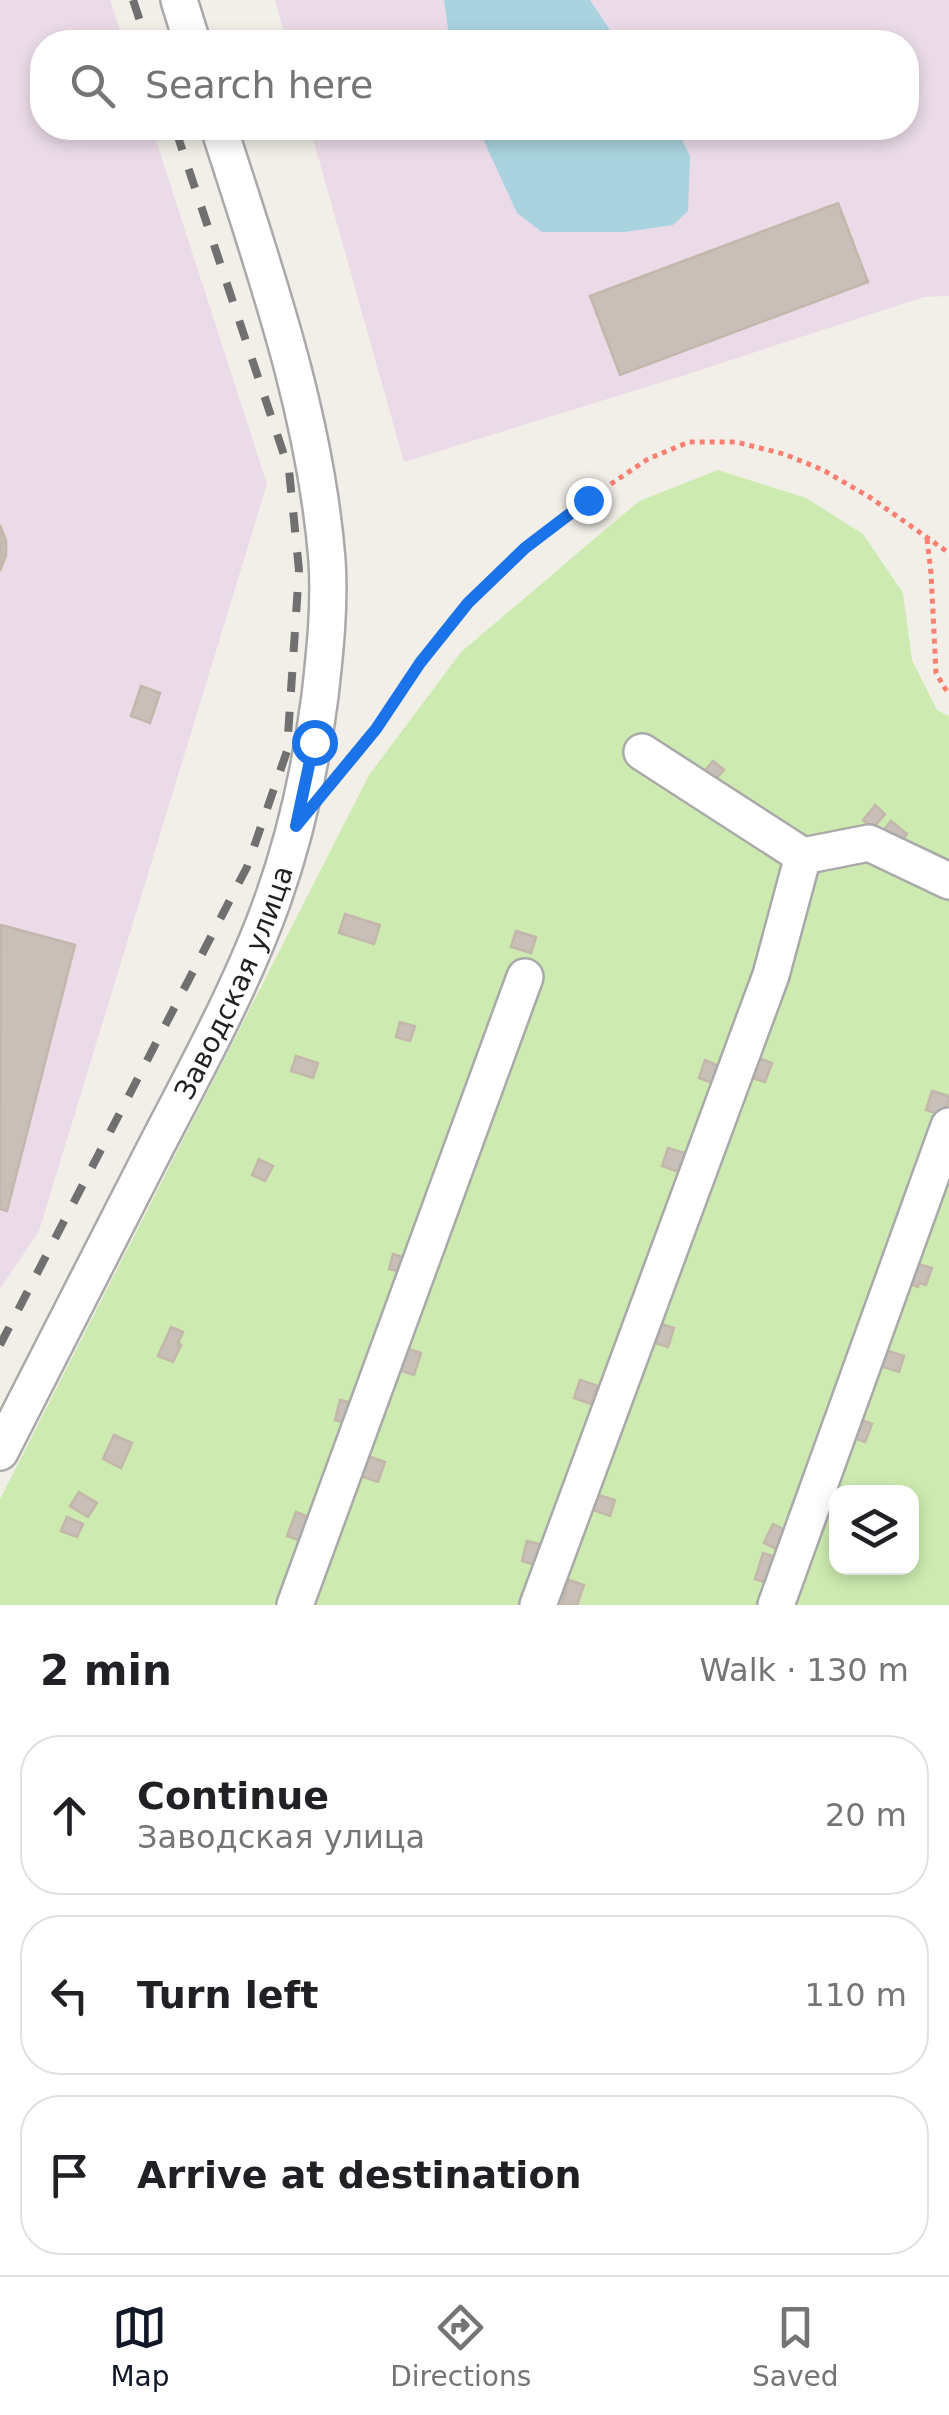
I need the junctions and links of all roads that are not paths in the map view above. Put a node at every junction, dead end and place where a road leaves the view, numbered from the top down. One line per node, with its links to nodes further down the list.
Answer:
1 (179, 0): 2 (street)
2 (188, 30)
3 (223, 140): 9 (street, Заводская улица)
4 (642, 752): 5 (street)
5 (804, 856): 6 (street); 11 (street)
6 (949, 882)
7 (525, 977): 10 (street)
8 (949, 1126): 12 (street)
9 (0, 1452)
10 (295, 1605)
11 (538, 1605)
12 (776, 1605)

